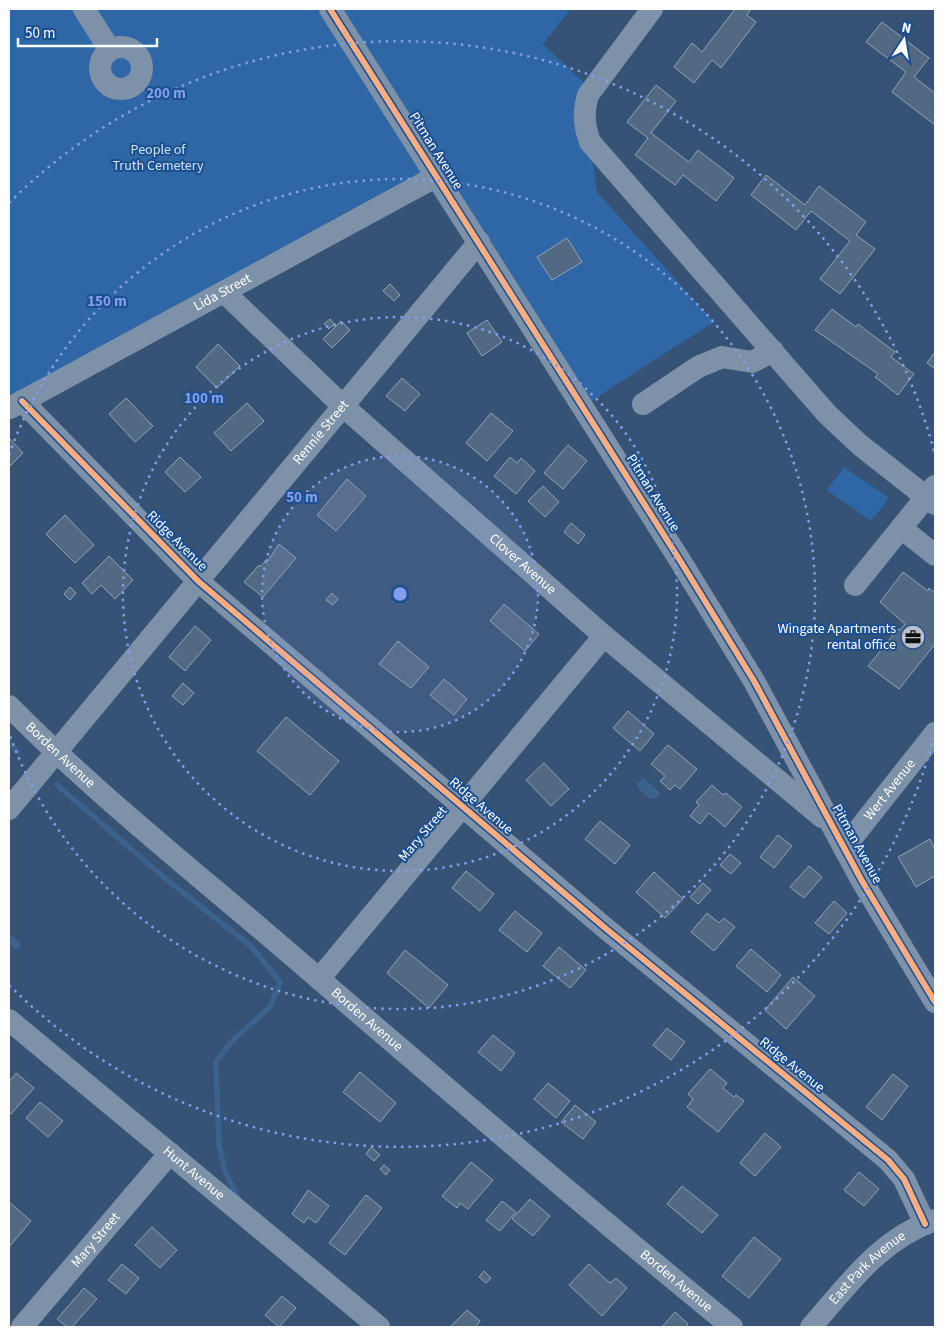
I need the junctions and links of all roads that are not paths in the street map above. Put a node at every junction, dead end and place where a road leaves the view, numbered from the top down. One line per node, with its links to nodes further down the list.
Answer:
1 (84, 9): 4 (street)
2 (330, 9): 5 (street, Pitman Avenue)
3 (652, 9): 8 (street)
4 (110, 50)
5 (437, 176): 6 (street, Pitman Avenue); 7 (street, Lida Street)
6 (479, 242): 11 (street, Rennie Street); 23 (street, Pitman Avenue)
7 (224, 292): 10 (street, Lida Street); 11 (street, Clover Avenue)
8 (772, 351): 9 (street); 12 (street)
9 (643, 404)
10 (15, 405): 15 (street, Ridge Avenue)
11 (343, 406): 15 (street, Rennie Street); 17 (street, Clover Avenue)
12 (932, 495): 13 (street)
13 (901, 528): 14 (street); 16 (street)
14 (935, 555)
15 (198, 581): 20 (street, Rennie Street); 21 (street, Ridge Avenue)
16 (855, 584)
17 (604, 636): 21 (street, Mary Street); 23 (street, Clover Avenue)
18 (9, 706): 20 (street, Borden Avenue)
19 (935, 733): 24 (street, Wert Avenue)
20 (56, 753): 22 (street, Rennie Street); 25 (street, Borden Avenue)
21 (463, 806): 25 (street, Mary Street); 29 (street, Ridge Avenue)
22 (9, 809)
23 (832, 825): 24 (street, Pitman Avenue)
24 (844, 848): 26 (street, Pitman Avenue)
25 (319, 979): 32 (street, Borden Avenue)
26 (935, 1002)
27 (9, 1020): 28 (street, Hunt Avenue)
28 (170, 1153): 30 (street, Mary Street); 31 (street, Hunt Avenue)
29 (930, 1222): 33 (street, East Park Avenue)
30 (19, 1324)
31 (379, 1327)
32 (732, 1327)
33 (811, 1327)

